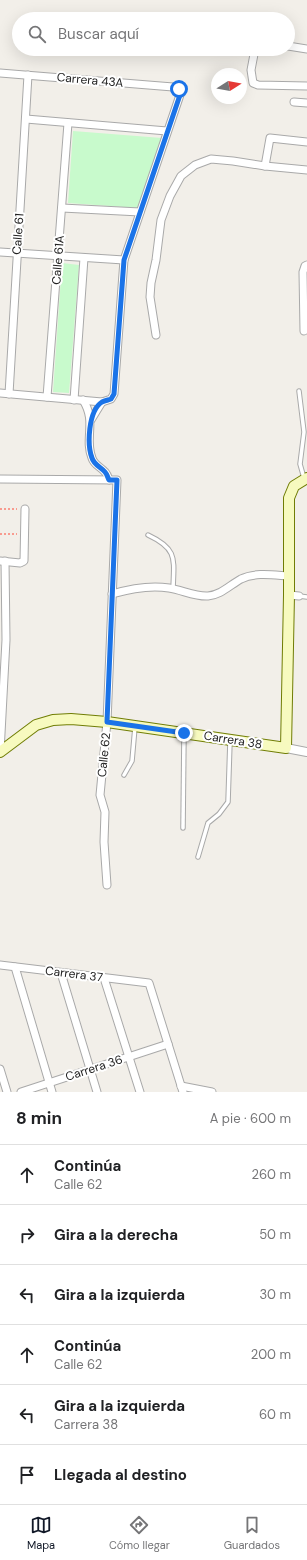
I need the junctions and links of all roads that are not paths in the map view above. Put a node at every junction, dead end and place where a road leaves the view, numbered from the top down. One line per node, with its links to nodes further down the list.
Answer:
1 (295, 47): 2 (street)
2 (307, 49)
3 (254, 56): 6 (street)
4 (0, 73): 5 (street, Carrera 43A)
5 (28, 74): 9 (street, Calle 61); 11 (street, Carrera 43A)
6 (307, 86)
7 (294, 102): 8 (street)
8 (307, 103)
9 (26, 119): 10 (street); 18 (street, Calle 61)
10 (68, 123): 11 (street); 15 (street, Calle 61A)
11 (167, 131): 16 (street)
12 (307, 142): 13 (street)
13 (265, 166): 14 (street); 24 (street)
14 (307, 170)
15 (62, 208): 16 (street); 19 (street, Calle 61A)
16 (140, 212): 21 (street)
17 (0, 252): 18 (street)
18 (17, 253): 19 (street); 27 (street, Calle 61)
19 (58, 256): 20 (street); 28 (street, Calle 61A)
20 (84, 258): 21 (street); 29 (street)
21 (124, 260): 31 (street)
22 (307, 265): 23 (street)
23 (304, 331)
24 (156, 335)
25 (299, 391): 34 (lane)
26 (0, 393): 27 (street)
27 (9, 394): 28 (street)
28 (47, 397): 29 (street)
29 (74, 400): 30 (street)
30 (83, 400): 31 (street); 32 (street)
31 (102, 402): 32 (street)
32 (91, 420): 35 (street)
33 (0, 479): 35 (street)
34 (306, 479): 39 (main road)
35 (113, 480): 41 (street, Calle 62)
36 (23, 509): 38 (street)
37 (148, 535): 40 (lane)
38 (3, 561): 43 (street)
39 (289, 576): 40 (street); 42 (main road)
40 (173, 589): 41 (street)
41 (112, 594): 45 (street, Calle 62)
42 (298, 596): 49 (main road)
43 (3, 640): 44 (street)
44 (2, 693): 50 (street)
45 (107, 722): 46 (main road, Carrera 38); 50 (main road, Carrera 38); 55 (street, Calle 62)
46 (135, 726): 47 (main road, Carrera 38); 52 (lane)
47 (184, 733): 48 (main road, Carrera 38); 53 (lane)
48 (230, 740): 49 (main road, Carrera 38); 54 (lane)
49 (286, 748): 51 (street)
50 (0, 752)
51 (307, 752)
52 (124, 775)
53 (183, 828)
54 (198, 857)
55 (107, 885)
56 (0, 965): 57 (street, Carrera 37)
57 (15, 967): 58 (street, Carrera 37); 64 (street)
58 (61, 973): 59 (street, Carrera 37); 63 (street)
59 (104, 978): 60 (street, Carrera 37); 61 (street)
60 (168, 1044): 61 (street, Carrera 36); 65 (street)
61 (128, 1057): 63 (street, Carrera 36); 70 (street)
62 (0, 1069): 66 (street)
63 (90, 1070): 64 (street, Carrera 36); 69 (street)
64 (49, 1083): 67 (street, Carrera 36); 68 (street)
65 (182, 1089): 71 (street)
66 (7, 1092)
67 (21, 1092)
68 (52, 1092)
69 (97, 1092)
70 (140, 1092)
71 (212, 1092)

